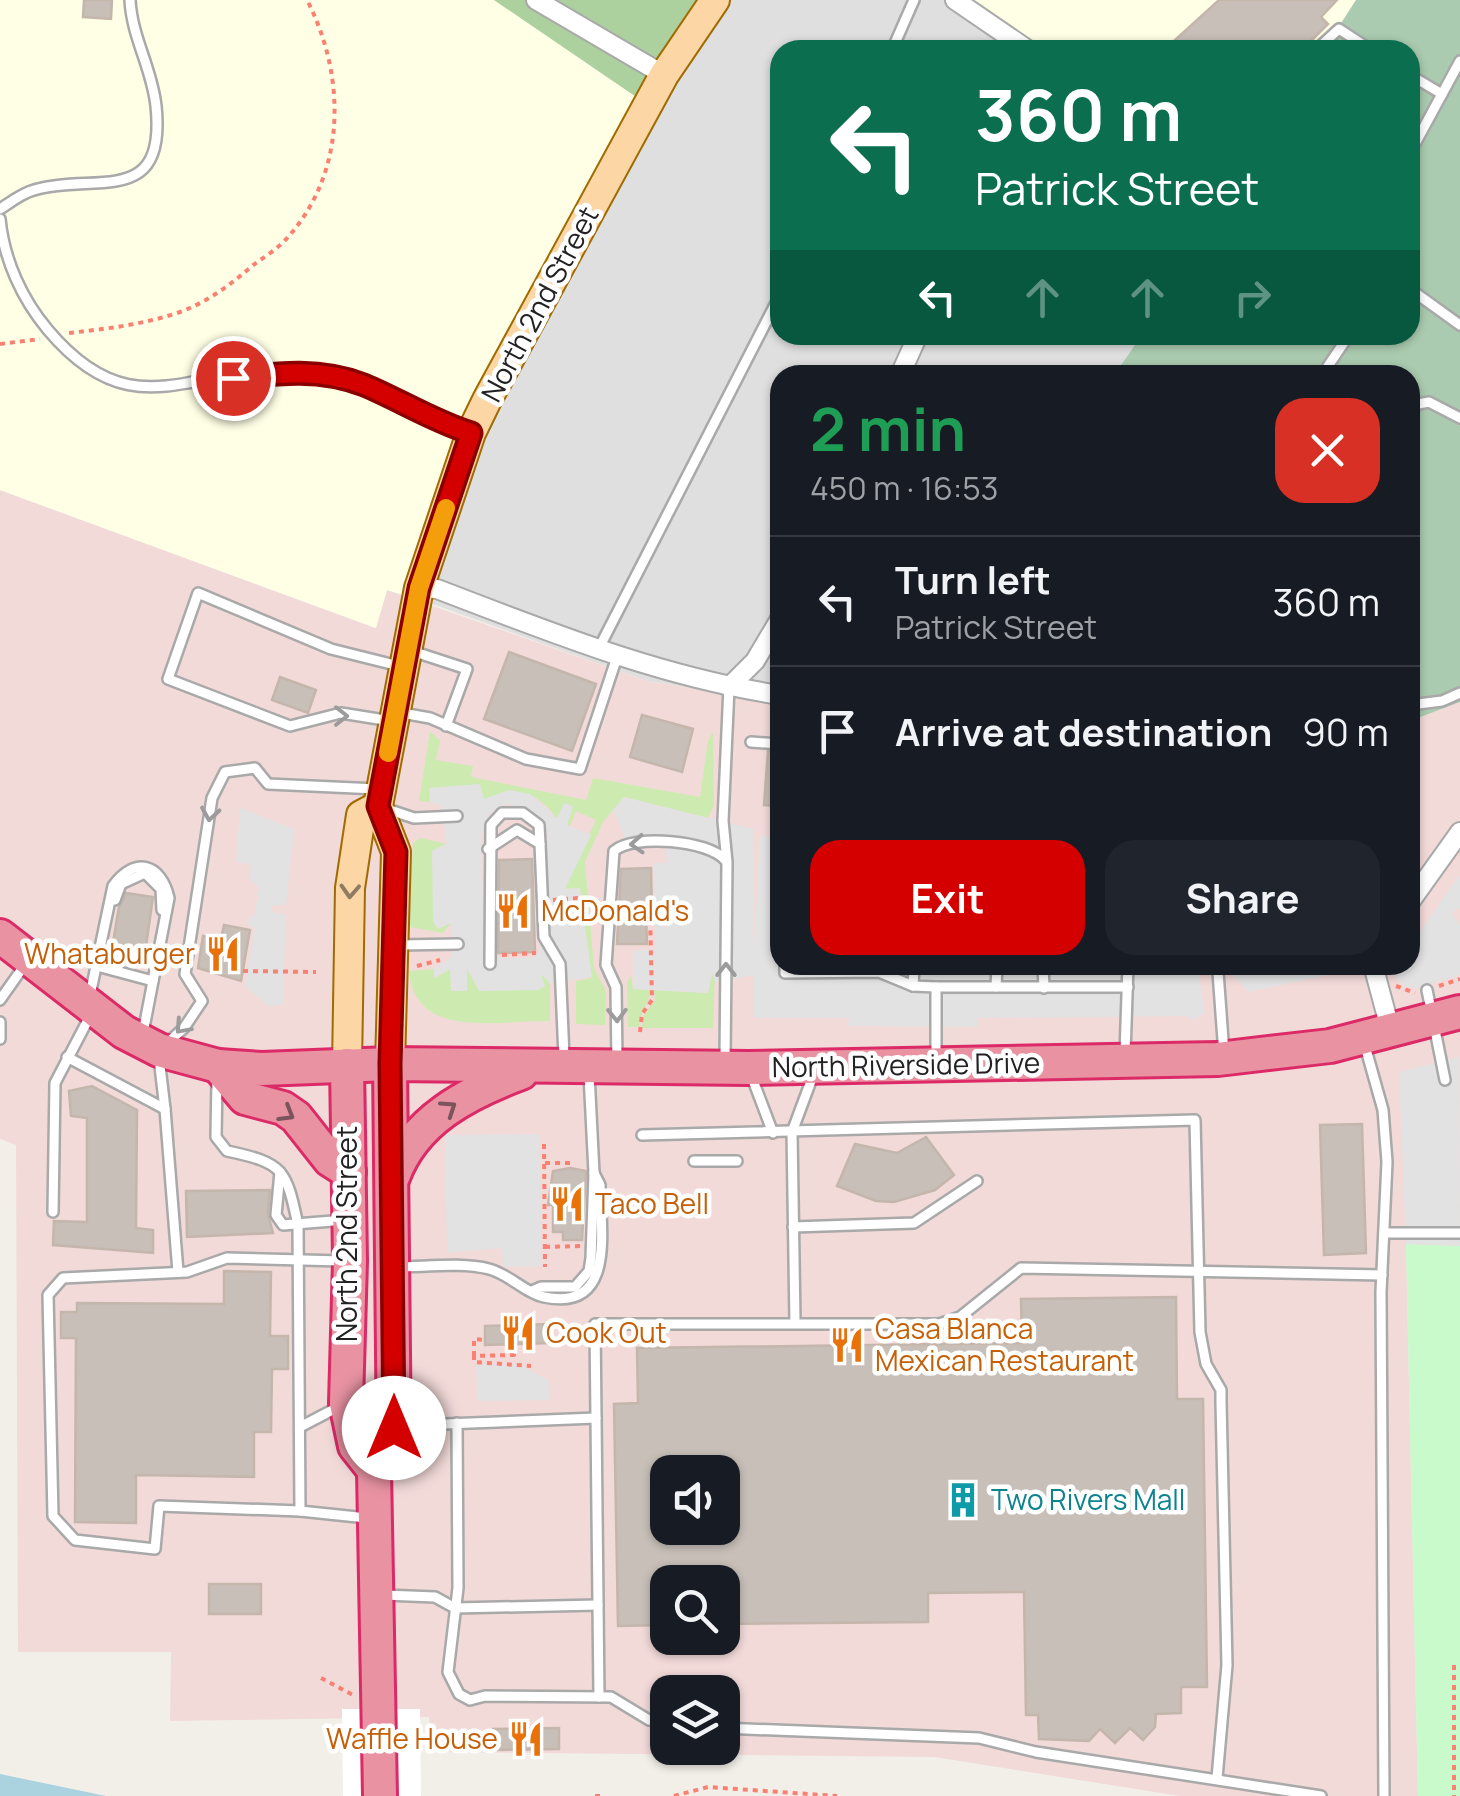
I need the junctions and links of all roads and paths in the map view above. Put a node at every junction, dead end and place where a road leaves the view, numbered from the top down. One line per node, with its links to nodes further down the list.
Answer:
1 (130, 0): 16 (lane)
2 (308, 0): 21 (path)
3 (536, 0): 12 (street)
4 (715, 0): 12 (main road, North 2nd Street)
5 (914, 0): 7 (lane)
6 (956, 0): 8 (street)
7 (896, 40)
8 (1014, 40)
9 (1326, 40): 10 (lane)
10 (1355, 40)
11 (1460, 60): 14 (lane)
12 (664, 75): 25 (main road, North 2nd Street)
13 (1420, 81): 14 (lane)
14 (1442, 94): 15 (lane)
15 (1420, 135)
16 (0, 208)
17 (0, 220): 21 (lane)
18 (1420, 296): 20 (lane)
19 (770, 315): 28 (lane)
20 (1460, 324)
21 (53, 335): 22 (path); 25 (lane)
22 (0, 344)
23 (1420, 404): 24 (lane)
24 (1460, 418)
25 (471, 433): 26 (main road, North 2nd Street)
26 (419, 588): 28 (street); 30 (main road, North 2nd Street)
27 (770, 635): 31 (street)
28 (597, 652): 29 (street)
29 (617, 657): 31 (street); 36 (lane)
30 (404, 658): 35 (main road, North 2nd Street); 35 (lane, one-way to 35); 36 (lane)
31 (729, 688): 33 (street); 44 (lane)
32 (1460, 693): 34 (lane)
33 (770, 694)
34 (1420, 703)
35 (393, 716): 36 (lane); 39 (main road, North 2nd Street)
36 (446, 726)
37 (751, 742): 38 (lane)
38 (770, 743)
39 (380, 797): 40 (lane); 49 (main road, North 2nd Street); 75 (lane, one-way to 75); 81 (main road, North 2nd Street, one-way to 81)
40 (457, 816)
41 (1460, 832): 45 (street)
42 (540, 844): 43 (lane); 43 (lane); 83 (lane)
43 (488, 849): 52 (lane)
44 (727, 862): 83 (lane, one-way to 83); 85 (lane, one-way to 44)
45 (1420, 875)
46 (650, 914): 72 (path)
47 (0, 936): 50 (highway)
48 (458, 944): 49 (lane)
49 (391, 945): 79 (main road, North 2nd Street)
50 (28, 960): 68 (lane); 69 (highway)
51 (97, 962): 62 (lane); 62 (lane); 69 (lane)
52 (490, 964)
53 (243, 971): 54 (path)
54 (316, 972)
55 (892, 975): 63 (lane)
56 (914, 975): 63 (lane)
57 (997, 975): 65 (lane)
58 (1043, 975): 66 (lane)
59 (1128, 975): 67 (lane)
60 (1218, 975): 77 (lane)
61 (1373, 975): 73 (street)
62 (153, 981): 75 (lane)
63 (913, 986): 64 (lane)
64 (936, 987): 65 (lane); 80 (lane)
65 (996, 988): 66 (lane)
66 (1044, 988): 67 (lane)
67 (1128, 988): 78 (lane)
68 (0, 1000)
69 (91, 1007): 75 (highway); 76 (lane)
70 (1440, 1007): 73 (highway, North Riverside Drive); 86 (lane)
71 (0, 1022): 74 (lane)
72 (640, 1032)
73 (1377, 1036): 77 (highway, North Riverside Drive); 106 (lane)
74 (0, 1039)
75 (150, 1046): 82 (highway); 87 (lane)
76 (67, 1057): 87 (lane); 101 (lane)
77 (1225, 1058): 78 (highway, North Riverside Drive)
78 (1125, 1062): 80 (highway, North Riverside Drive)
79 (390, 1064): 81 (highway, North Riverside Drive); 83 (highway, North Riverside Drive); 100 (highway, North 2nd Street)
80 (936, 1064): 84 (highway, North Riverside Drive)
81 (346, 1065): 82 (highway, North Riverside Drive); 97 (highway, North 2nd Street)
82 (218, 1066): 96 (lane); 97 (highway, one-way to 97)
83 (577, 1066): 85 (highway, North Riverside Drive); 98 (lane); 100 (highway, one-way to 83)
84 (816, 1066): 85 (highway, North Riverside Drive); 89 (lane)
85 (736, 1068): 88 (lane)
86 (1445, 1080)
87 (165, 1109): 114 (lane)
88 (773, 1132): 89 (lane); 90 (lane)
89 (792, 1132): 104 (lane); 113 (lane)
90 (642, 1135)
91 (544, 1144): 94 (path)
92 (694, 1160): 93 (lane)
93 (737, 1161)
94 (544, 1164): 95 (path); 108 (path)
95 (570, 1168)
96 (280, 1172): 103 (lane); 103 (lane)
97 (348, 1172): 102 (highway, North 2nd Street)
98 (594, 1173): 107 (lane); 116 (lane)
99 (977, 1182): 104 (lane)
100 (391, 1184): 111 (highway, North 2nd Street)
101 (53, 1212)
102 (349, 1220): 103 (lane); 109 (highway, North 2nd Street)
103 (298, 1225): 110 (lane)
104 (793, 1227): 117 (lane)
105 (1460, 1233): 106 (lane)
106 (1384, 1234): 115 (lane)
107 (591, 1246): 108 (path); 116 (lane)
108 (545, 1247): 112 (path)
109 (350, 1261): 110 (lane); 122 (highway, North 2nd Street)
110 (299, 1262): 114 (lane); 126 (lane)
111 (392, 1267): 116 (lane); 123 (highway, North 2nd Street)
112 (545, 1267)
113 (1199, 1271): 115 (lane); 117 (lane); 139 (lane)
114 (178, 1272): 128 (lane)
115 (1382, 1275): 144 (lane)
116 (532, 1291)
117 (795, 1322): 124 (lane)
118 (485, 1340): 120 (path)
119 (513, 1344): 120 (path)
120 (474, 1356): 121 (path)
121 (532, 1366)
122 (346, 1403): 126 (lane); 127 (highway, North 2nd Street)
123 (394, 1407): 125 (lane); 127 (highway, North 2nd Street)
124 (596, 1418): 125 (lane); 131 (lane)
125 (457, 1423): 132 (lane)
126 (300, 1427): 128 (lane)
127 (374, 1470): 129 (highway)
128 (300, 1511): 129 (lane)
129 (374, 1519): 130 (highway)
130 (376, 1594): 132 (lane); 136 (highway)
131 (598, 1605): 132 (lane); 135 (lane)
132 (455, 1608): 135 (lane)
133 (1454, 1665): 145 (path)
134 (322, 1678): 136 (path)
135 (599, 1697): 137 (lane)
136 (378, 1710): 140 (highway)
137 (650, 1720)
138 (740, 1729): 139 (lane)
139 (1217, 1778): 143 (lane)
140 (380, 1796)
141 (674, 1796): 142 (path)
142 (837, 1796)
143 (1321, 1796)
144 (1384, 1796)
145 (1454, 1796)

